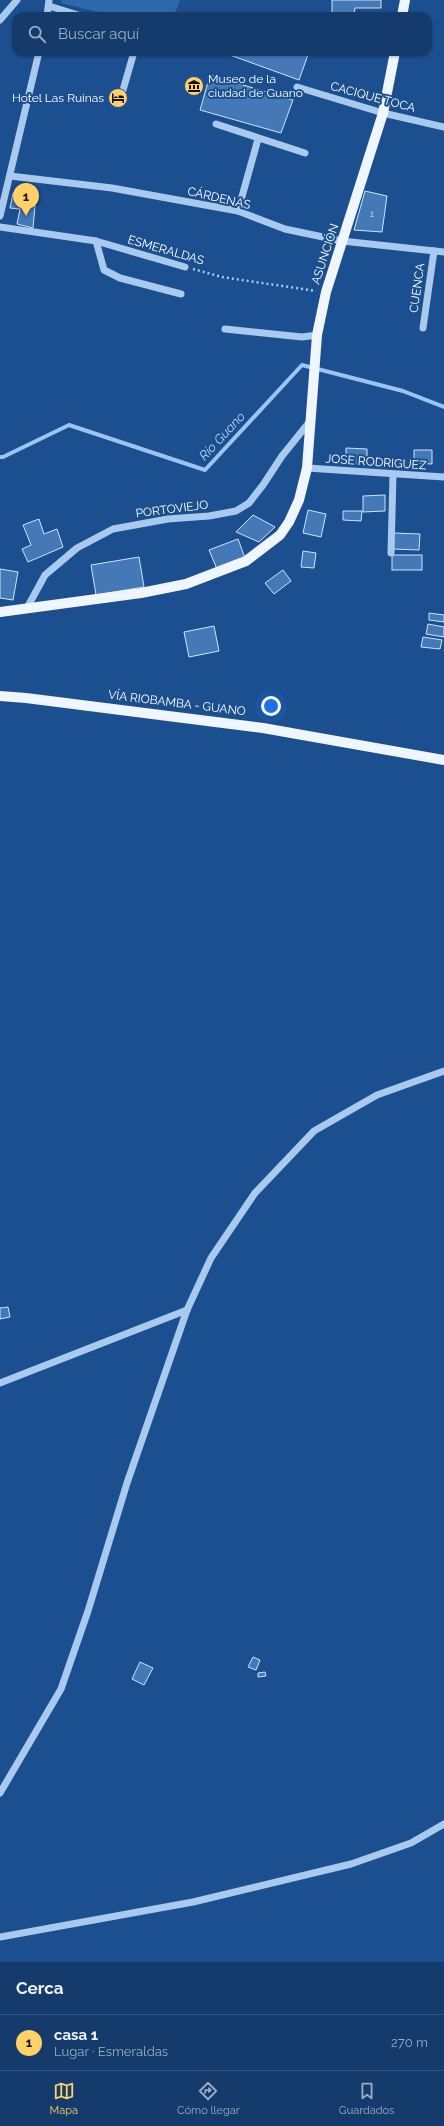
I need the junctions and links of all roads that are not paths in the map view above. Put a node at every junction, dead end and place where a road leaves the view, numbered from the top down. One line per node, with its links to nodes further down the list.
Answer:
1 (17, 0): 6 (street)
2 (405, 0): 5 (main road)
3 (49, 3): 4 (street)
4 (71, 12)
5 (403, 12)
6 (0, 20)
7 (38, 56): 17 (street)
8 (133, 56): 11 (street)
9 (394, 56): 12 (main road, ASUNCIÓN)
10 (296, 87): 12 (street, CACIQUE TOCA)
11 (121, 98)
12 (383, 113): 14 (street, CACIQUE TOCA); 22 (main road, ASUNCIÓN)
13 (216, 124): 15 (street)
14 (444, 127)
15 (258, 139): 16 (street); 18 (street)
16 (305, 153)
17 (10, 176): 18 (street, CÁRDENAS); 19 (street)
18 (238, 211): 22 (street, CÁRDENAS)
19 (0, 216)
20 (0, 227): 21 (street, ESMERALDAS)
21 (96, 241): 25 (street, ESMERALDAS); 26 (street)
22 (342, 241): 23 (street, CÁRDENAS); 29 (main road, ASUNCIÓN)
23 (434, 251): 24 (street, CÁRDENAS); 27 (street, CUENCA)
24 (444, 252)
25 (185, 267)
26 (181, 294)
27 (423, 328)
28 (225, 329): 29 (street)
29 (317, 335): 30 (main road, ASUNCIÓN)
30 (311, 420): 31 (main road, ASUNCIÓN); 35 (street, PORTOVIEJO)
31 (307, 468): 32 (street, JOSE RODRIGUEZ); 35 (main road)
32 (393, 475): 33 (street, JOSE RODRIGUEZ); 34 (street)
33 (444, 478)
34 (391, 553)
35 (27, 608): 36 (main road)
36 (0, 612)
37 (0, 696): 38 (main road, VÍA RIOBAMBA - GUANO)
38 (444, 760)
39 (444, 1071): 40 (street)
40 (187, 1310): 41 (street); 42 (street)
41 (0, 1383)
42 (0, 1793)
43 (444, 1824): 44 (street)
44 (0, 1937)

